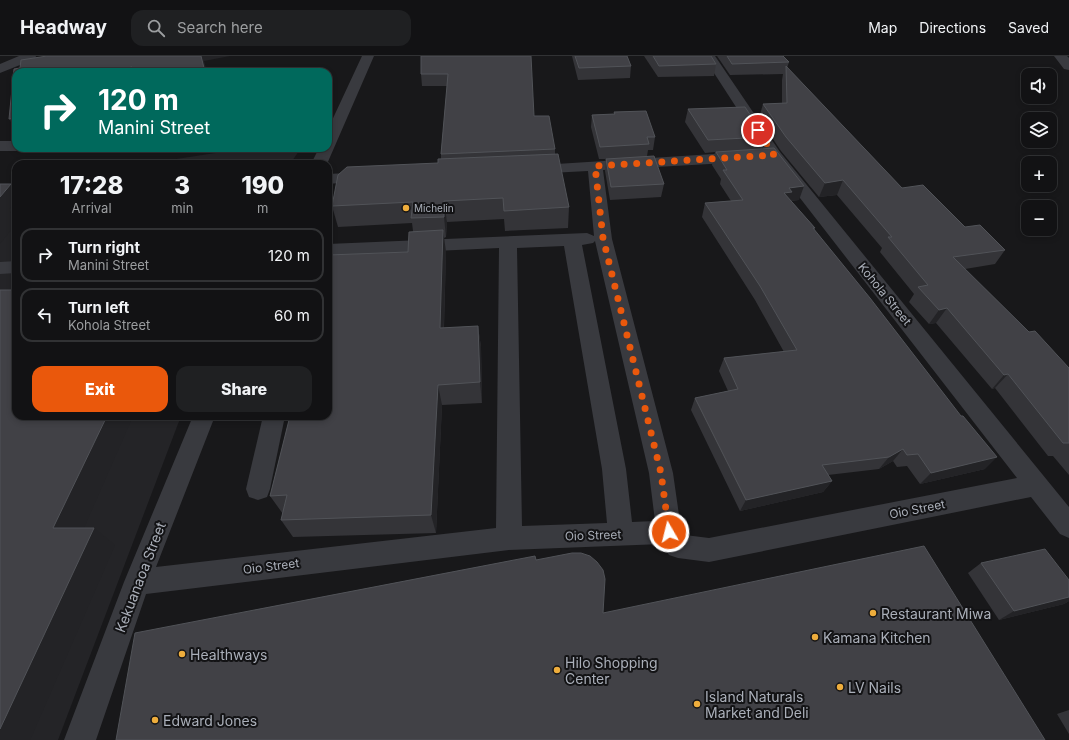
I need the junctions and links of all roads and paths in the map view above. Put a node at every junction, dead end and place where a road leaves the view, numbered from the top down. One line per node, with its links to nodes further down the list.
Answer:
1 (30, 56): 6 (street)
2 (368, 56): 7 (street)
3 (709, 56): 10 (street, Kohola Street)
4 (1060, 56): 5 (street)
5 (1069, 66)
6 (0, 69)
7 (332, 136)
8 (0, 146): 9 (street)
9 (12, 146)
10 (774, 155): 11 (street); 23 (street, Kohola Street)
11 (595, 166): 12 (street); 15 (street)
12 (517, 170)
13 (383, 177): 14 (street)
14 (332, 179)
15 (603, 238): 16 (street); 26 (street)
16 (572, 240): 17 (street); 27 (street)
17 (508, 243): 18 (street); 28 (street)
18 (332, 250)
19 (12, 267): 20 (street)
20 (0, 268)
21 (202, 420): 29 (street, Kekuanaoa Street)
22 (273, 420): 24 (street)
23 (1037, 485): 25 (street, Kohola Street); 26 (street, Oio Street)
24 (258, 489)
25 (1069, 526)
26 (669, 532): 27 (street, Oio Street)
27 (621, 534): 28 (street, Oio Street)
28 (509, 538): 29 (street, Oio Street)
29 (137, 582): 30 (street, Kekuanaoa Street)
30 (80, 740)

